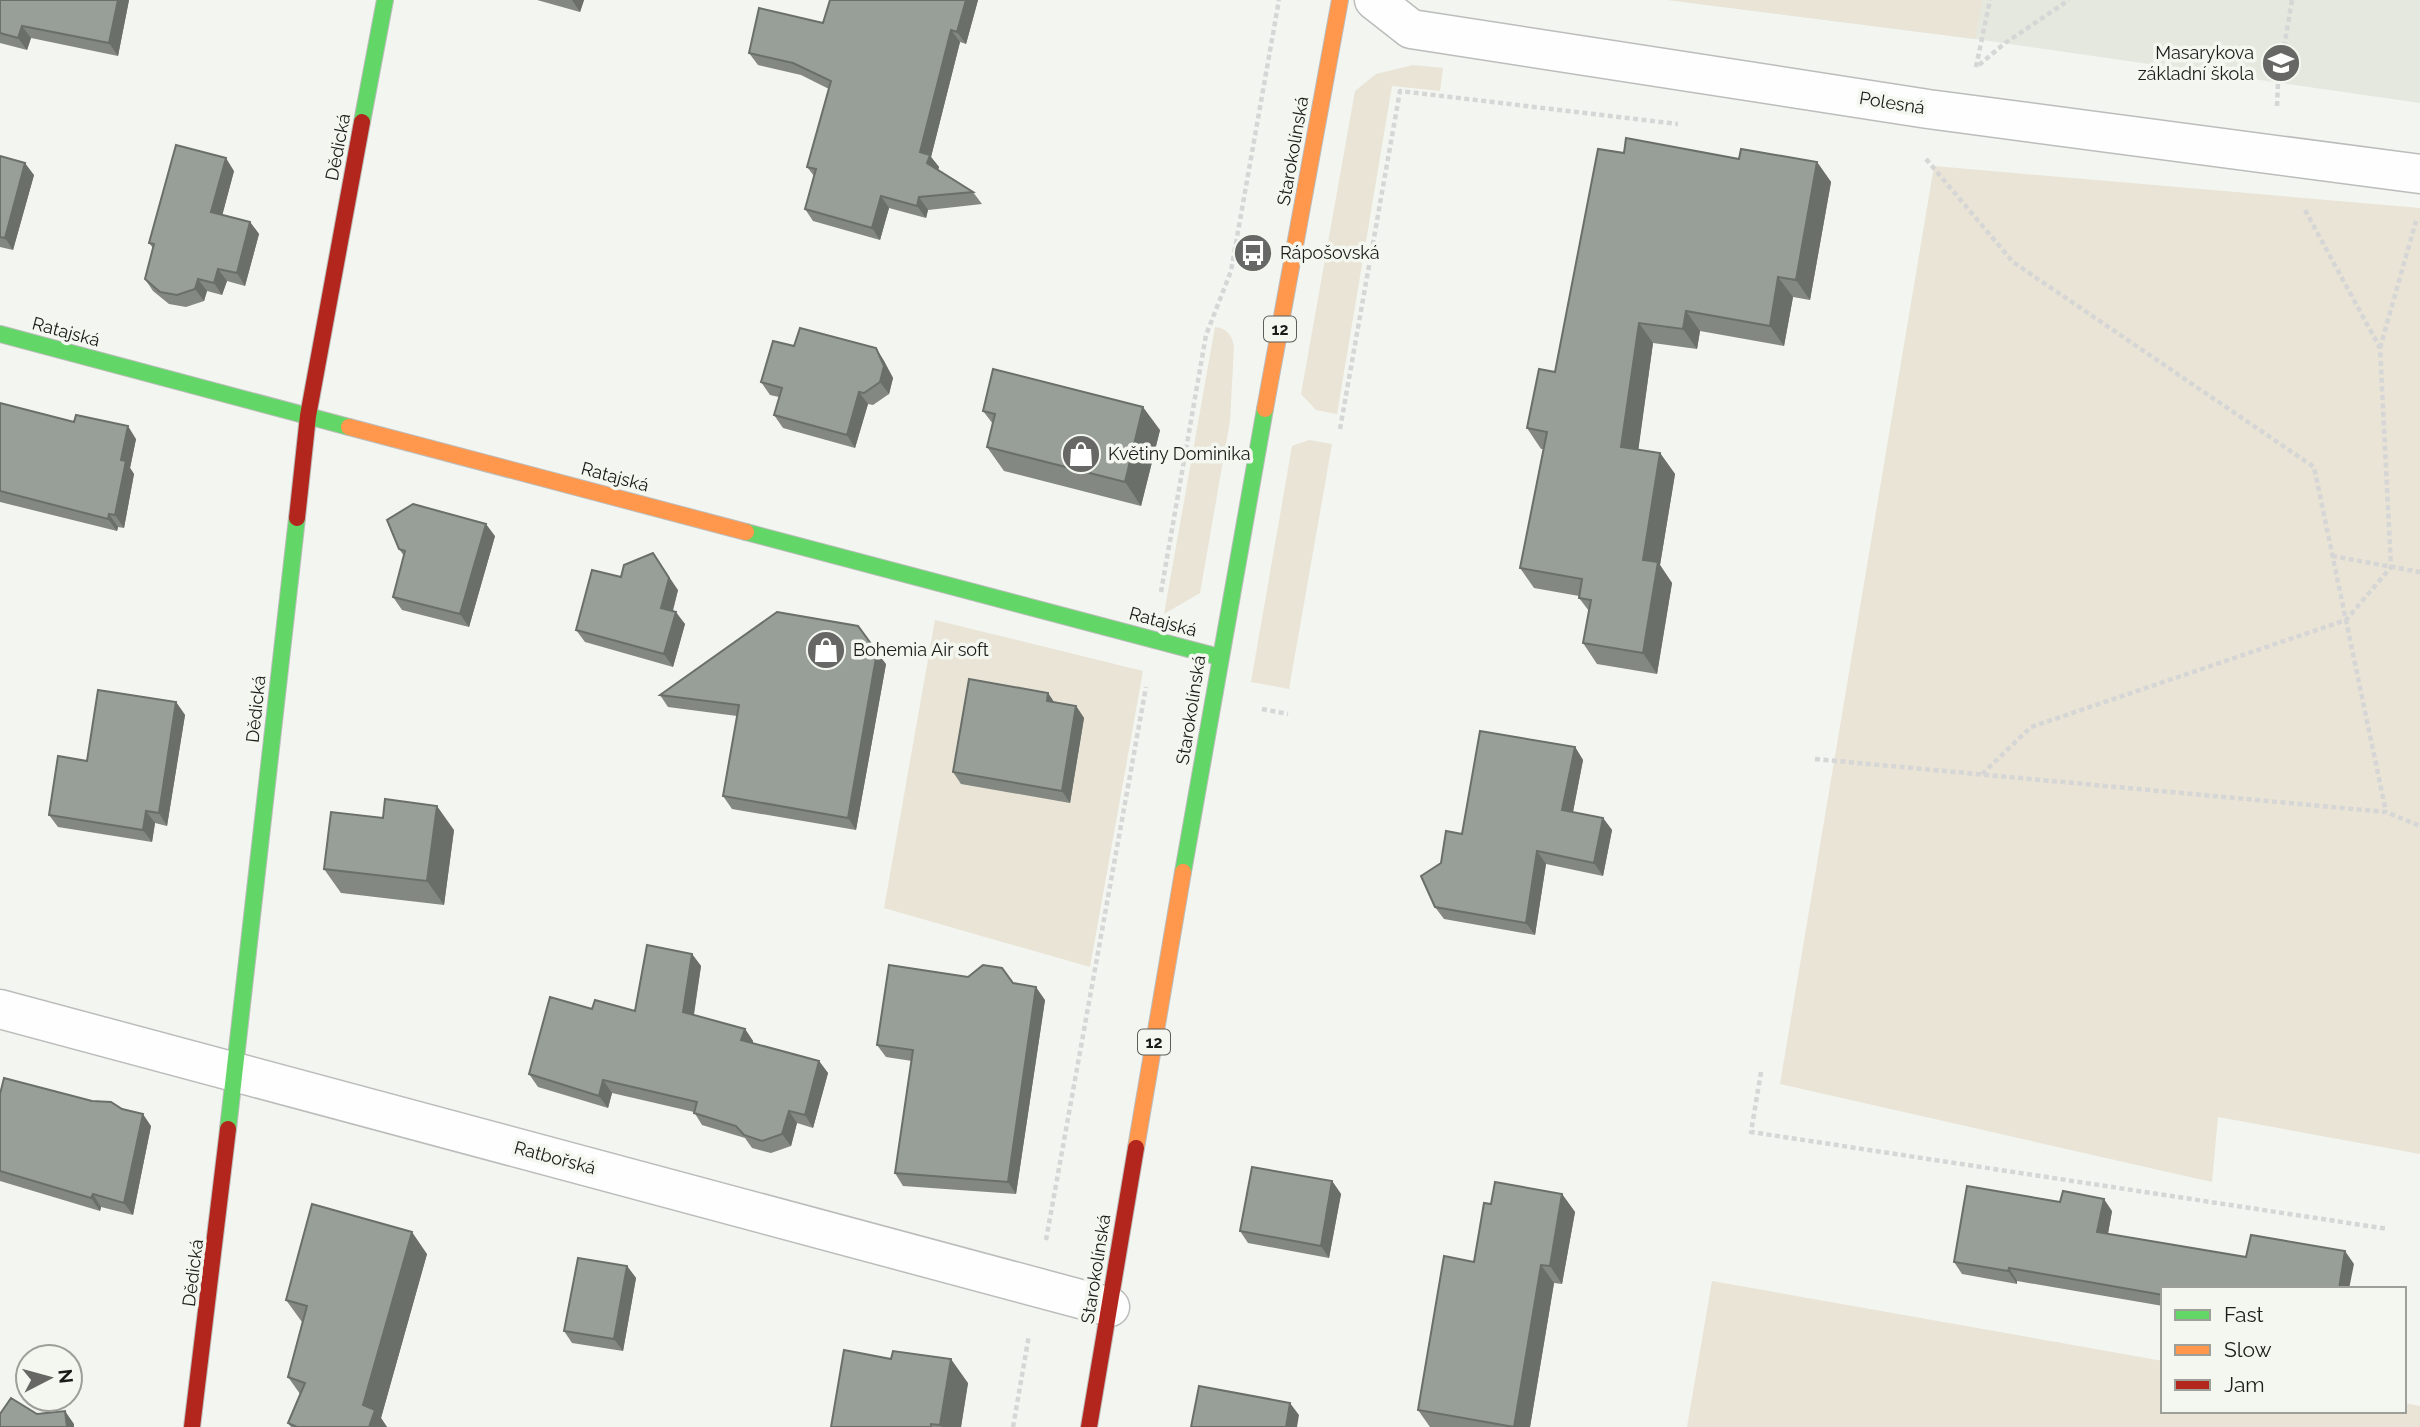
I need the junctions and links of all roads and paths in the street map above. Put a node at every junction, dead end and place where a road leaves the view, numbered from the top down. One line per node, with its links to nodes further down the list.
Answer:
1 (386, 0): 16 (street, Dědická)
2 (1279, 0): 21 (path)
3 (1340, 0): 23 (street, Starokolínská / 12)
4 (1374, 0): 11 (street, Polesná)
5 (1990, 0): 6 (path)
6 (2069, 0)
7 (2292, 0): 9 (path)
8 (1451, 97): 17 (path)
9 (2277, 111)
10 (1921, 153): 18 (path)
11 (2276, 155): 12 (street, Polesná); 15 (path)
12 (2420, 174)
13 (2420, 208): 15 (path)
14 (0, 334): 16 (street, Ratajská)
15 (2380, 348): 19 (path)
16 (308, 416): 23 (street, Ratajská); 32 (street, Dědická)
17 (1340, 429)
18 (2332, 556): 19 (path); 22 (path)
19 (2391, 567): 20 (path); 22 (path)
20 (2420, 572)
21 (1159, 603)
22 (2346, 620): 28 (path); 29 (path)
23 (1219, 657): 36 (street, Starokolínská / 12)
24 (1149, 675): 35 (path)
25 (1261, 709): 26 (path)
26 (1288, 714)
27 (1815, 759): 28 (path)
28 (1982, 774): 29 (path)
29 (2386, 812): 30 (path)
30 (2420, 827)
31 (0, 1009): 32 (street, Ratbořská)
32 (235, 1072): 35 (street, Ratbořská); 37 (street, Dědická)
33 (1761, 1072): 34 (path)
34 (2388, 1229)
35 (1037, 1287): 36 (street, Ratbořská); 38 (path)
36 (1110, 1307): 39 (street, Starokolínská / 12)
37 (192, 1427)
38 (1013, 1427)
39 (1089, 1427)

